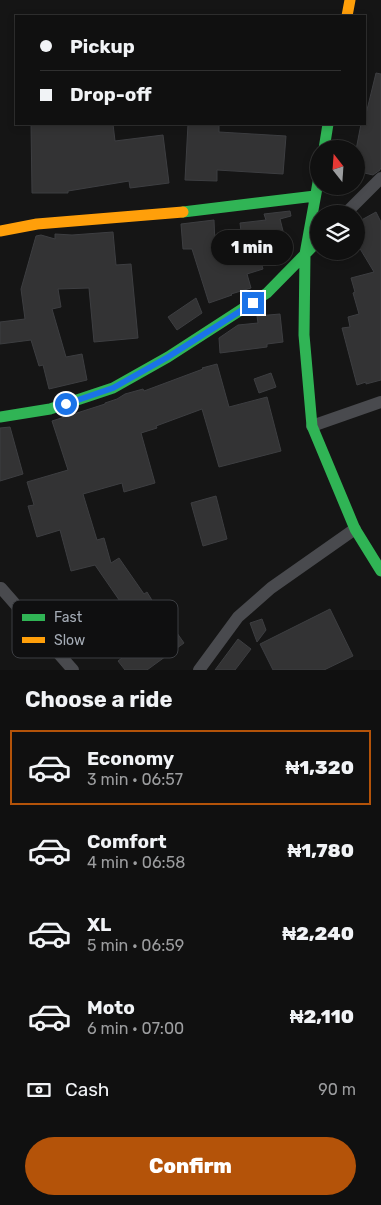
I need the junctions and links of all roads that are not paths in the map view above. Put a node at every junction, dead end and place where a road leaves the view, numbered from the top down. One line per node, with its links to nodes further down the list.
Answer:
1 (350, 0): 2 (street)
2 (347, 15)
3 (328, 125): 4 (street)
4 (325, 140)
5 (381, 178): 7 (street)
6 (316, 196): 8 (street); 10 (street)
7 (355, 205)
8 (0, 232)
9 (310, 249): 10 (street)
10 (305, 254): 12 (street); 13 (street)
11 (381, 402): 13 (street)
12 (0, 417)
13 (312, 426): 14 (street)
14 (355, 529): 15 (street); 20 (street)
15 (381, 571)
16 (1, 588): 17 (street)
17 (12, 601)
18 (62, 658): 19 (street)
19 (73, 670)
20 (200, 670)

